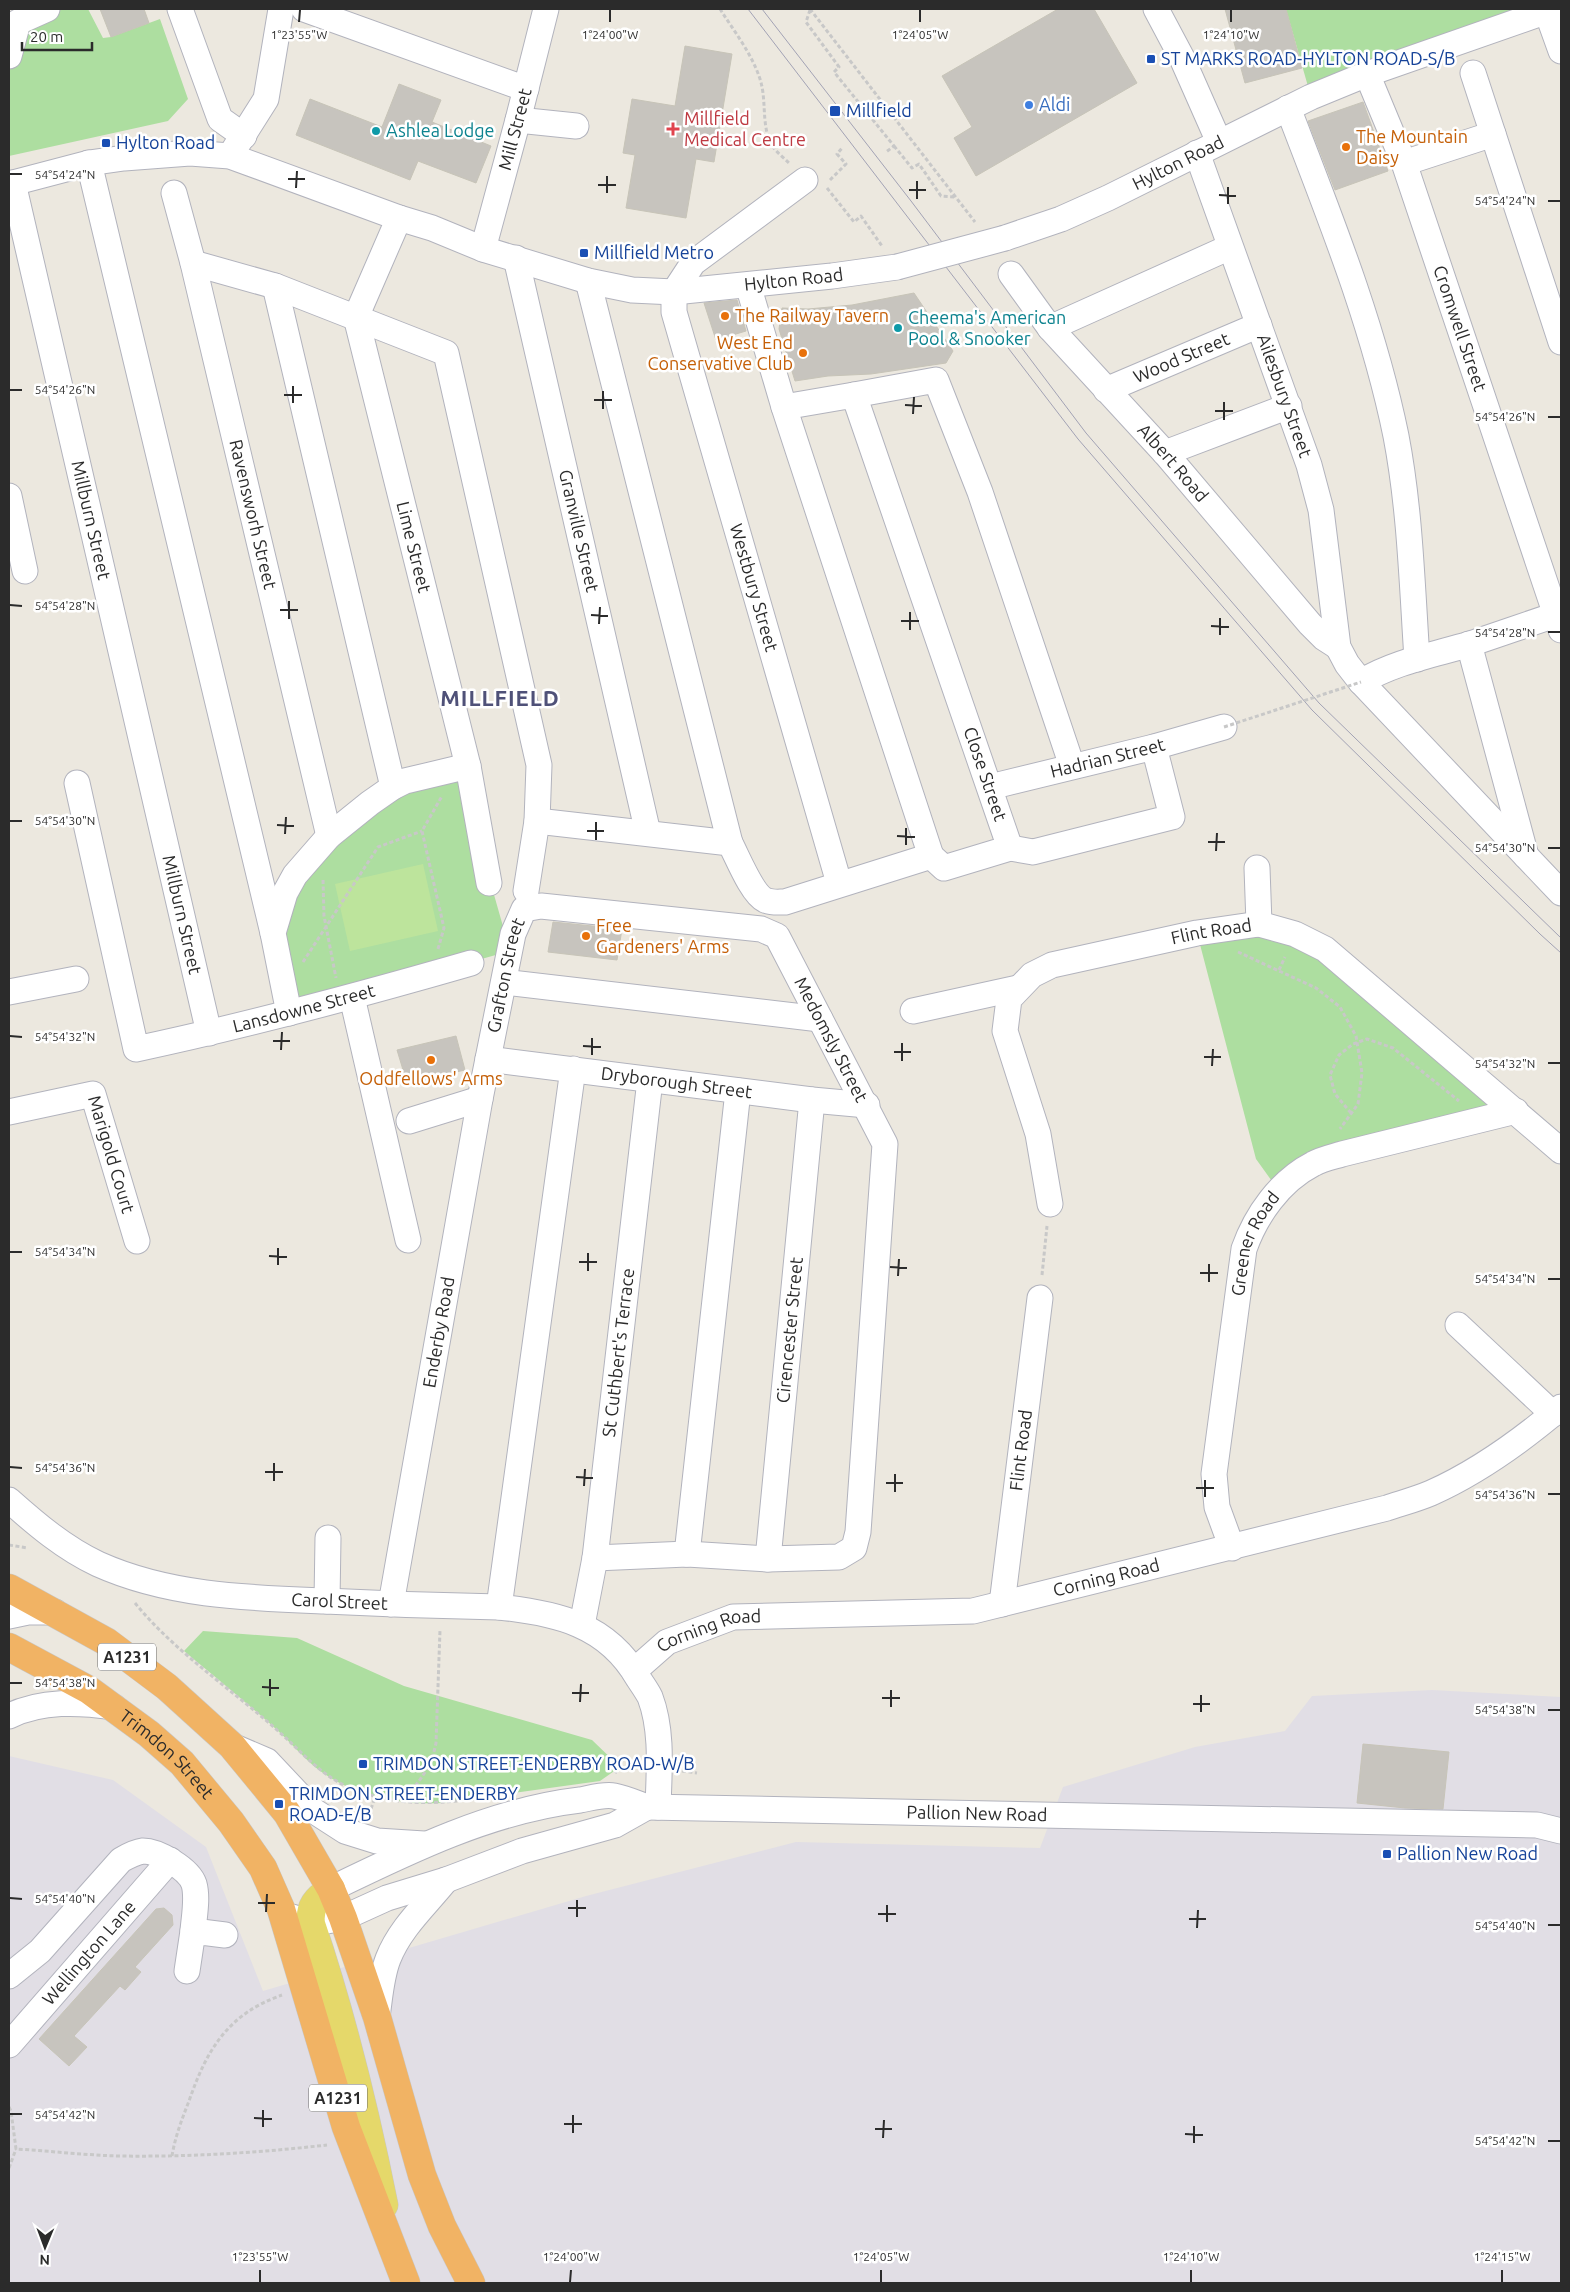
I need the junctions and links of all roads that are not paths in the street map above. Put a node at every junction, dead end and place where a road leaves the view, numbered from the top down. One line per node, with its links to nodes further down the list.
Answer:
1 (47, 9): 9 (street)
2 (180, 9): 18 (street)
3 (281, 9): 18 (street)
4 (304, 9): 12 (street)
5 (546, 9): 12 (street, Mill Street)
6 (1156, 9): 17 (street)
7 (1550, 10): 8 (street); 11 (street, Hylton Road)
8 (1561, 51)
9 (9, 56)
10 (1473, 73): 16 (street)
11 (1367, 74): 13 (street, Hylton Road); 21 (street, Cromwell Street)
12 (526, 89): 14 (street, Mill Street)
13 (1288, 108): 17 (street, Hylton Road); 49 (street)
14 (518, 120): 15 (street); 27 (street, Mill Street)
15 (576, 126)
16 (1493, 134): 21 (street); 38 (street)
17 (1220, 142): 19 (street, Hylton Road)
18 (237, 146): 20 (street, Hylton Road); 25 (street, Hylton Road)
19 (1197, 153): 26 (street, Ailesbury Street); 32 (street, Hylton Road, bridge)
20 (89, 163): 22 (street, Hylton Road); 71 (street)
21 (1404, 163): 46 (street, Cromwell Street)
22 (11, 183): 82 (street, Millburn Street)
23 (815, 183): 34 (street)
24 (174, 193): 29 (street, Ravensworh Street)
25 (399, 218): 27 (street, Hylton Road); 35 (street)
26 (1230, 247): 36 (street, Ailesbury Street); 37 (street)
27 (483, 249): 28 (street, Hylton Road)
28 (516, 258): 31 (street, Hylton Road); 59 (street, Granville Street)
29 (194, 263): 33 (street); 60 (street, Ravensworh Street)
30 (1011, 274): 37 (street, Albert Road)
31 (588, 281): 34 (street, Hylton Road); 61 (street)
32 (748, 285): 34 (street, Hylton Road); 42 (street)
33 (275, 286): 35 (street); 56 (street)
34 (674, 292): 67 (street, Westbury Street)
35 (356, 317): 54 (street, Lime Street); 58 (street)
36 (1259, 325): 39 (street, Wood Street); 41 (street, Ailesbury Street)
37 (1050, 328): 39 (street, Albert Road)
38 (1561, 342)
39 (1106, 390): 43 (street, Albert Road)
40 (854, 395): 42 (street); 53 (street); 57 (street, Close Street)
41 (1289, 406): 43 (street); 48 (street, Ailesbury Street)
42 (784, 408): 63 (street)
43 (1165, 453): 48 (street, Albert Road)
44 (9, 496): 45 (street)
45 (25, 571)
46 (1560, 620): 47 (street)
47 (1469, 644): 49 (street); 64 (street)
48 (1338, 647): 50 (street)
49 (1417, 659): 50 (street)
50 (1361, 682): 64 (street)
51 (1224, 727): 52 (street, Hadrian Street)
52 (1154, 747): 53 (street, Hadrian Street); 62 (street)
53 (1072, 766): 57 (street, Hadrian Street)
54 (463, 767): 56 (street); 66 (street, Lime Street)
55 (77, 784): 82 (street, Lansdowne Street)
56 (393, 787): 60 (street)
57 (990, 787): 62 (street, Close Street)
58 (537, 821): 59 (street); 68 (street)
59 (648, 833): 61 (street)
60 (325, 841): 71 (street)
61 (730, 843): 67 (street)
62 (1010, 848): 63 (street)
63 (930, 856): 67 (street)
64 (1527, 859): 69 (street)
65 (1257, 868): 70 (street)
66 (489, 883)
67 (839, 883)
68 (526, 891)
69 (1561, 893)
70 (1259, 924): 76 (street, Flint Road); 90 (street, Flint Road)
71 (273, 933): 79 (street)
72 (777, 936): 75 (street, Grafton Street); 81 (street, Medomsly Street)
73 (471, 963): 78 (street, Lansdowne Street)
74 (76, 979): 77 (street)
75 (504, 982): 81 (street); 83 (street, Grafton Street)
76 (1018, 988): 80 (street); 94 (street, Flint Road)
77 (9, 992)
78 (346, 999): 79 (street, Lansdowne Street); 95 (street)
79 (287, 1002): 82 (street, Lansdowne Street)
80 (913, 1011)
81 (820, 1020): 89 (street, Medomsly Street)
82 (209, 1033)
83 (488, 1059): 84 (street, Dryborough Street); 87 (street, Enderby Road)
84 (573, 1069): 85 (street, Dryborough Street); 110 (street)
85 (650, 1080): 86 (street, Dryborough Street); 104 (street, St Cuthbert's Terrace)
86 (738, 1091): 88 (street, Dryborough Street); 103 (street)
87 (480, 1099): 92 (street); 108 (street, Enderby Road)
88 (812, 1100): 89 (street, Dryborough Street); 105 (street, Cirencester Street)
89 (866, 1105): 105 (street, Medomsly Street)
90 (1516, 1111): 93 (street, Flint Road); 102 (street, Greener Road)
91 (9, 1112): 96 (street, Marigold Court)
92 (409, 1121)
93 (1561, 1151)
94 (1050, 1204)
95 (408, 1240)
96 (137, 1241)
97 (1040, 1298): 109 (street, Flint Road)
98 (1458, 1325): 99 (street)
99 (1557, 1411): 102 (street, Corning Road)
100 (9, 1500): 107 (street, Carol Street)
101 (328, 1538): 107 (street)
102 (1232, 1548): 109 (street, Corning Road)
103 (687, 1554): 104 (street); 105 (street)
104 (595, 1558): 113 (street, St Cuthbert's Terrace)
105 (768, 1559)
106 (9, 1588): 111 (highway, A1231)
107 (328, 1601): 108 (street, Carol Street)
108 (391, 1604): 110 (street, Carol Street)
109 (1002, 1604): 116 (street, Corning Road)
110 (499, 1607): 113 (street, Carol Street)
111 (54, 1612): 112 (street); 119 (highway, A1231)
112 (9, 1616)
113 (582, 1625): 116 (street, Carol Street)
114 (9, 1634): 115 (street)
115 (9, 1648): 117 (highway, Trimdon Street / A1231)
116 (634, 1671): 120 (street, Carol Street)
117 (114, 1707): 118 (street); 126 (highway, Trimdon Street / A1231)
118 (9, 1716)
119 (232, 1746): 122 (street, Pallion New Road); 125 (highway, A1231)
120 (652, 1807): 121 (street, Pallion New Road); 122 (street, Pallion New Road); 124 (street)
121 (1561, 1831)
122 (431, 1844): 125 (street, Pallion New Road)
123 (170, 1860): 129 (street); 132 (street); 134 (street, Wellington Lane)
124 (446, 1880): 127 (street); 133 (street)
125 (331, 1889): 127 (highway, A1231); 128 (main road)
126 (281, 1908): 128 (street); 135 (highway, A1231)
127 (343, 1918): 128 (street); 133 (highway, A1231)
128 (311, 1924): 135 (main road)
129 (193, 1931): 130 (street); 131 (street)
130 (225, 1935)
131 (187, 1971)
132 (9, 1976)
133 (377, 2016): 136 (highway, A1231)
134 (9, 2045)
135 (401, 2272)
136 (471, 2283)

